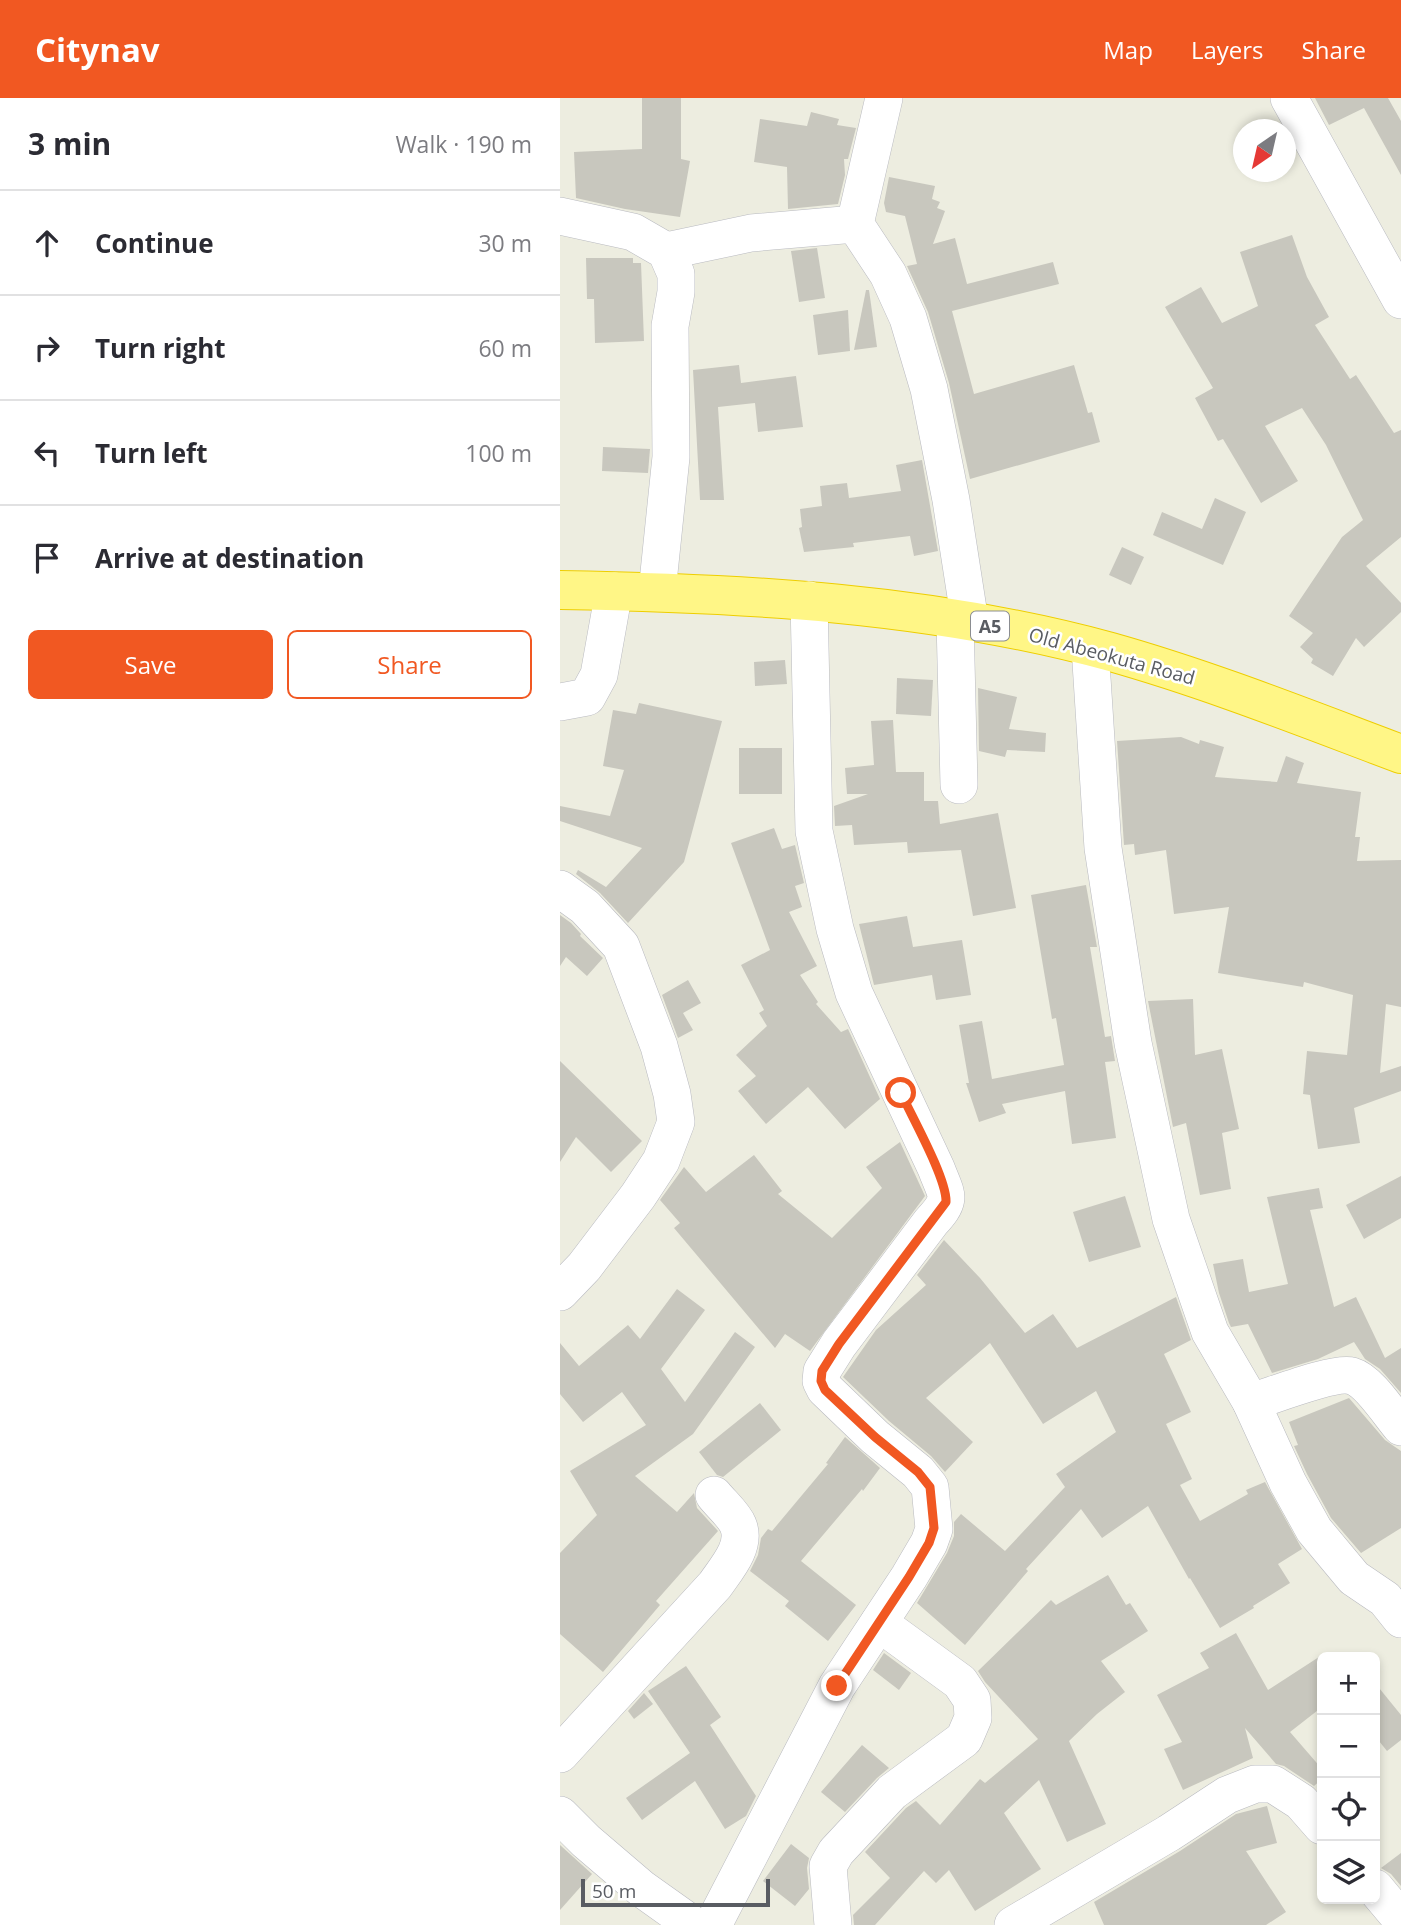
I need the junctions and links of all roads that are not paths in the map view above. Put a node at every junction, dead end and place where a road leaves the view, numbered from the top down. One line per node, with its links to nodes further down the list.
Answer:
1 (884, 98): 4 (street)
2 (1289, 98): 6 (street)
3 (560, 216): 5 (street)
4 (855, 224): 5 (street); 11 (street)
5 (666, 251): 9 (street)
6 (1401, 300)
7 (560, 590): 8 (highway, Old Abeokuta Road / A5)
8 (614, 591): 9 (highway, Old Abeokuta Road / A5); 13 (street)
9 (657, 592): 10 (highway, Old Abeokuta Road / A5)
10 (809, 600): 11 (highway, Old Abeokuta Road / A5); 22 (street)
11 (963, 621): 12 (highway, Old Abeokuta Road / A5); 15 (street)
12 (1090, 647): 14 (highway, Old Abeokuta Road / A5); 18 (street)
13 (560, 702)
14 (1401, 754)
15 (959, 785)
16 (560, 889): 17 (street)
17 (560, 1292)
18 (1251, 1402): 19 (street); 21 (street)
19 (1401, 1427)
20 (714, 1495): 23 (street)
21 (1396, 1600)
22 (879, 1623): 29 (street); 30 (street)
23 (560, 1754)
24 (560, 1815): 28 (street)
25 (1317, 1820): 31 (street)
26 (1380, 1894): 27 (street)
27 (1401, 1919)
28 (693, 1925)
29 (713, 1925)
30 (833, 1925)
31 (1013, 1925)

